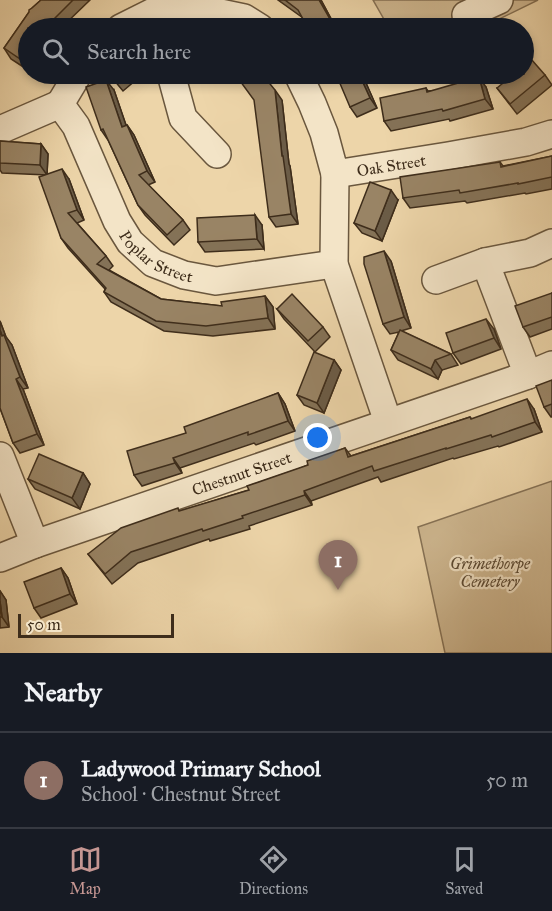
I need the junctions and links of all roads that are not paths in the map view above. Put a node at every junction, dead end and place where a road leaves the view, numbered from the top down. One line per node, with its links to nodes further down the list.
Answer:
1 (499, 0): 2 (street)
2 (466, 15)
3 (161, 18): 4 (street)
4 (244, 18)
5 (72, 84): 8 (street)
6 (174, 84): 11 (street)
7 (302, 84): 12 (street, Oak Street)
8 (60, 104): 9 (street); 15 (street, Poplar Street)
9 (0, 130)
10 (552, 134): 12 (street, Oak Street)
11 (217, 153)
12 (335, 174): 15 (street)
13 (552, 243): 14 (street)
14 (485, 262): 16 (street); 17 (street)
15 (334, 264): 18 (street)
16 (436, 280)
17 (540, 370): 18 (street, Chestnut Street)
18 (388, 422): 20 (street, Chestnut Street)
19 (0, 456): 20 (street)
20 (35, 544): 21 (street, Chestnut Street)
21 (0, 558)

